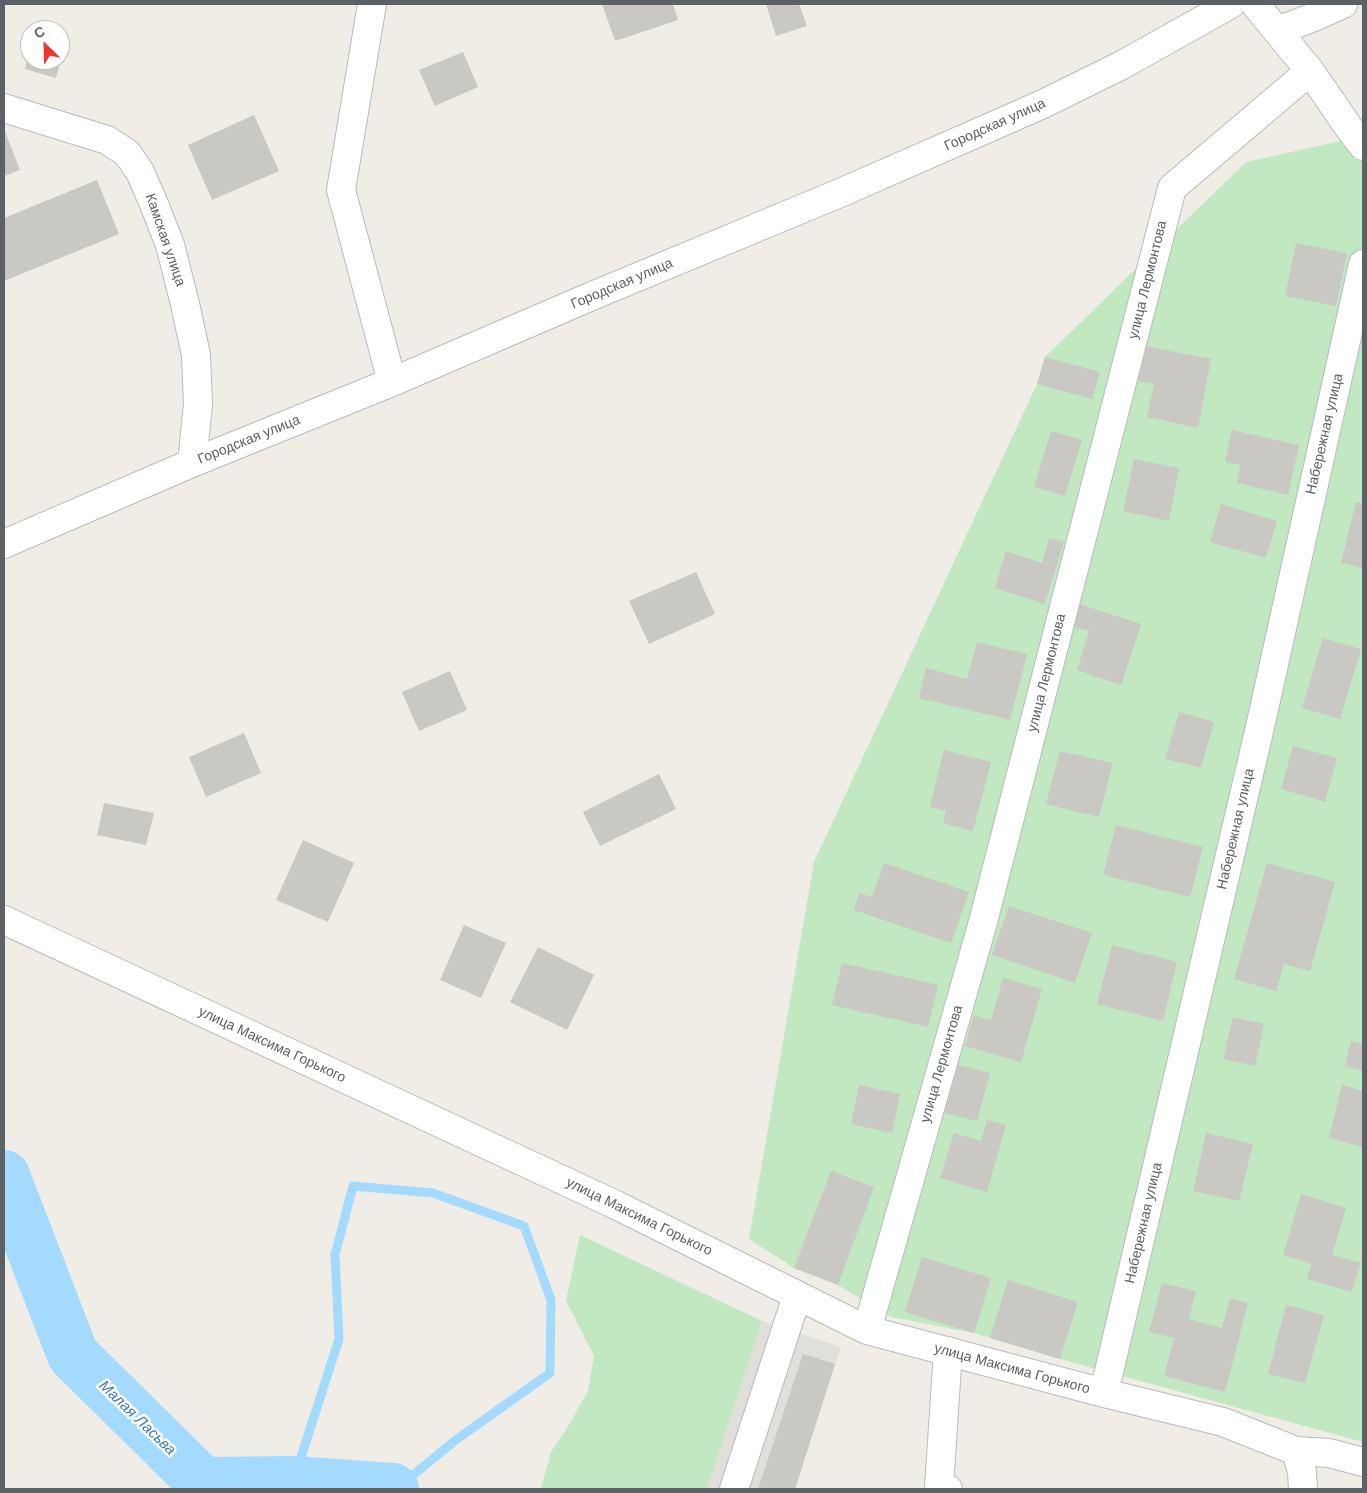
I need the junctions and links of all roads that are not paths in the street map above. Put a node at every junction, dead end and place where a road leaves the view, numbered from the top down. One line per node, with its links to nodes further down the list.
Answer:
1 (372, 4): 10 (street)
2 (1231, 4): 10 (street, Городская улица)
3 (1255, 4): 5 (street)
4 (1343, 4): 5 (street)
5 (1277, 31): 6 (street)
6 (1310, 71): 8 (street); 15 (street, улица Лермонтова)
7 (4, 108): 11 (street, Камская улица)
8 (1363, 146)
9 (1363, 264): 17 (street, Набережная улица)
10 (392, 382): 11 (street, Городская улица)
11 (192, 463): 12 (street, Городская улица)
12 (4, 544)
13 (4, 920): 14 (street, улица Максима Горького)
14 (797, 1296): 15 (street, улица Максима Горького); 20 (street)
15 (867, 1330): 16 (street, улица Максима Горького)
16 (948, 1351): 17 (street, улица Максима Горького); 21 (street)
17 (1104, 1393): 18 (street, улица Максима Горького)
18 (1296, 1451): 19 (street, улица Максима Горького); 22 (street)
19 (1363, 1462)
20 (734, 1489)
21 (948, 1489)
22 (1303, 1489)

